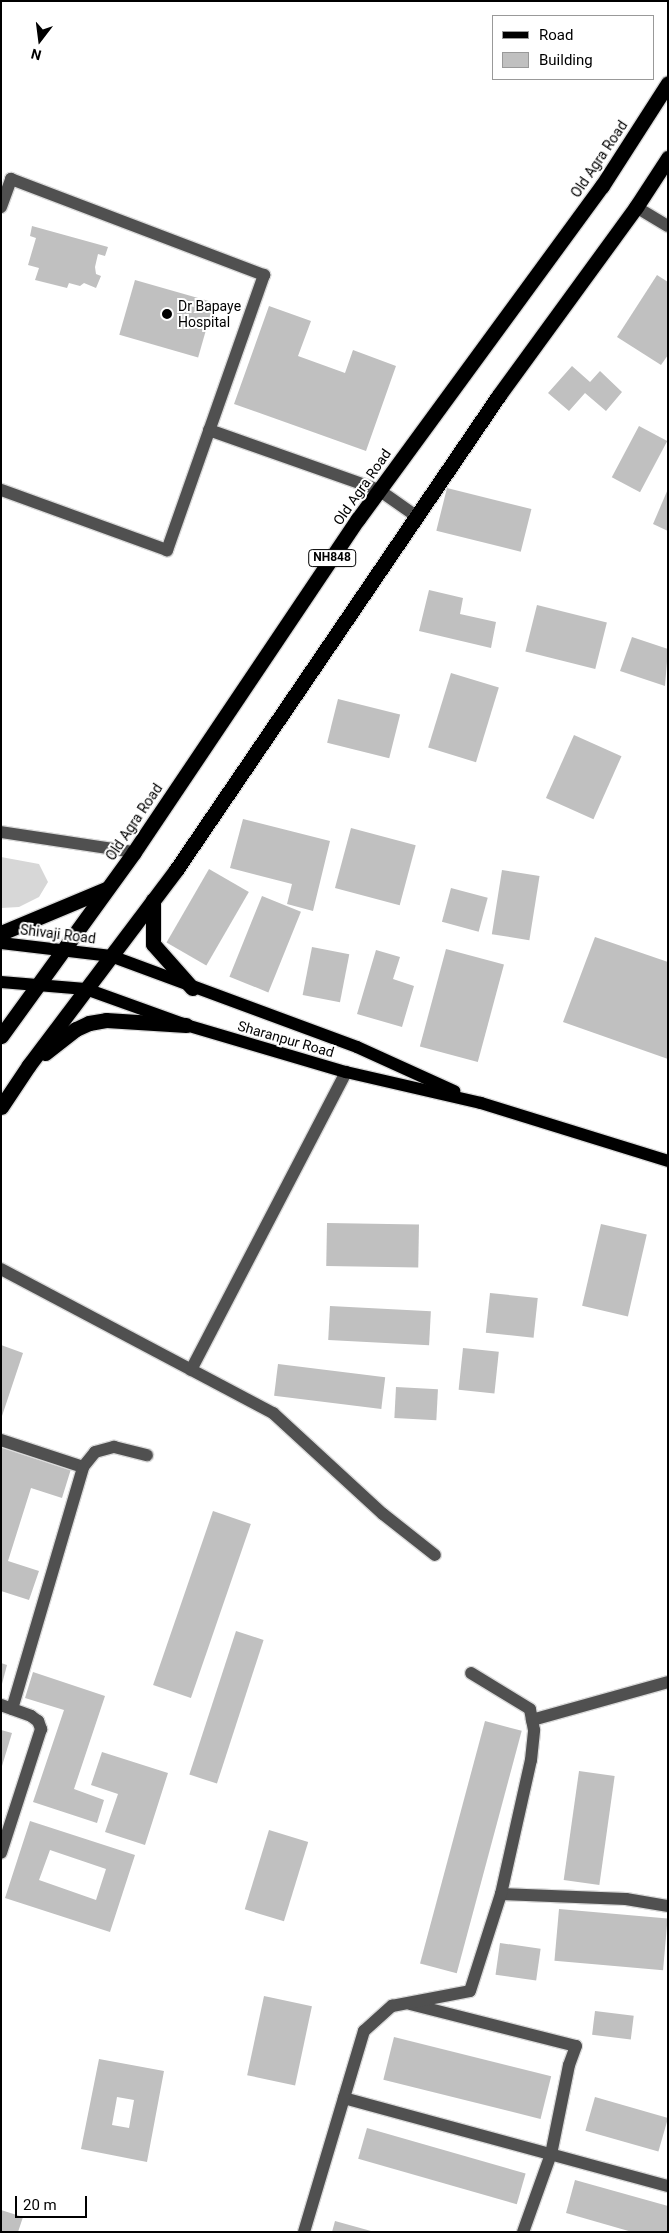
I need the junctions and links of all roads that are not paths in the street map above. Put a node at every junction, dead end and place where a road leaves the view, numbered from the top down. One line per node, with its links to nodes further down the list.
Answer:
1 (668, 83): 8 (highway, Old Agra Road / NH848)
2 (668, 158): 4 (highway, NH848)
3 (1, 207): 6 (street)
4 (636, 207): 5 (street); 9 (highway, NH848)
5 (668, 226)
6 (209, 430): 7 (street); 8 (street)
7 (1, 490)
8 (379, 490): 9 (street); 11 (highway, Old Agra Road / NH848)
9 (416, 516): 13 (highway, NH848)
10 (1, 832): 11 (street)
11 (134, 852): 12 (highway, Old Agra Road / NH848)
12 (108, 888): 14 (highway); 16 (highway, Old Agra Road / NH848)
13 (153, 900): 17 (highway, NH848); 20 (highway)
14 (1, 933)
15 (1, 943): 16 (main road, Shivaji Road)
16 (64, 949): 17 (main road, Shivaji Road); 19 (highway, Old Agra Road / NH848)
17 (111, 956): 20 (main road, Sharanpur Road); 21 (highway, NH848)
18 (1, 982): 19 (main road)
19 (38, 984): 21 (main road); 23 (highway, Old Agra Road / NH848)
20 (192, 988): 26 (main road, Sharanpur Road)
21 (86, 989): 22 (main road, Sharanpur Road); 24 (highway, NH848)
22 (186, 1025): 24 (highway); 25 (main road, Sharanpur Road)
23 (1, 1036)
24 (29, 1065): 27 (highway, NH848)
25 (346, 1072): 26 (main road, Sharanpur Road); 30 (street)
26 (481, 1103): 28 (main road, Sharanpur Road)
27 (1, 1107)
28 (668, 1161)
29 (1, 1269): 30 (street)
30 (191, 1370): 34 (street)
31 (1, 1440): 33 (street)
32 (147, 1455): 33 (street)
33 (83, 1467): 37 (street)
34 (435, 1555)
35 (471, 1673): 38 (street)
36 (668, 1682): 38 (street)
37 (7, 1707): 39 (street)
38 (532, 1720): 40 (street)
39 (1, 1853)
40 (501, 1894): 41 (street); 42 (street)
41 (668, 1906)
42 (405, 2003): 43 (street); 44 (street)
43 (344, 2098): 44 (street); 46 (street)
44 (551, 2154): 45 (street); 47 (street)
45 (668, 2186)
46 (304, 2232)
47 (523, 2232)

